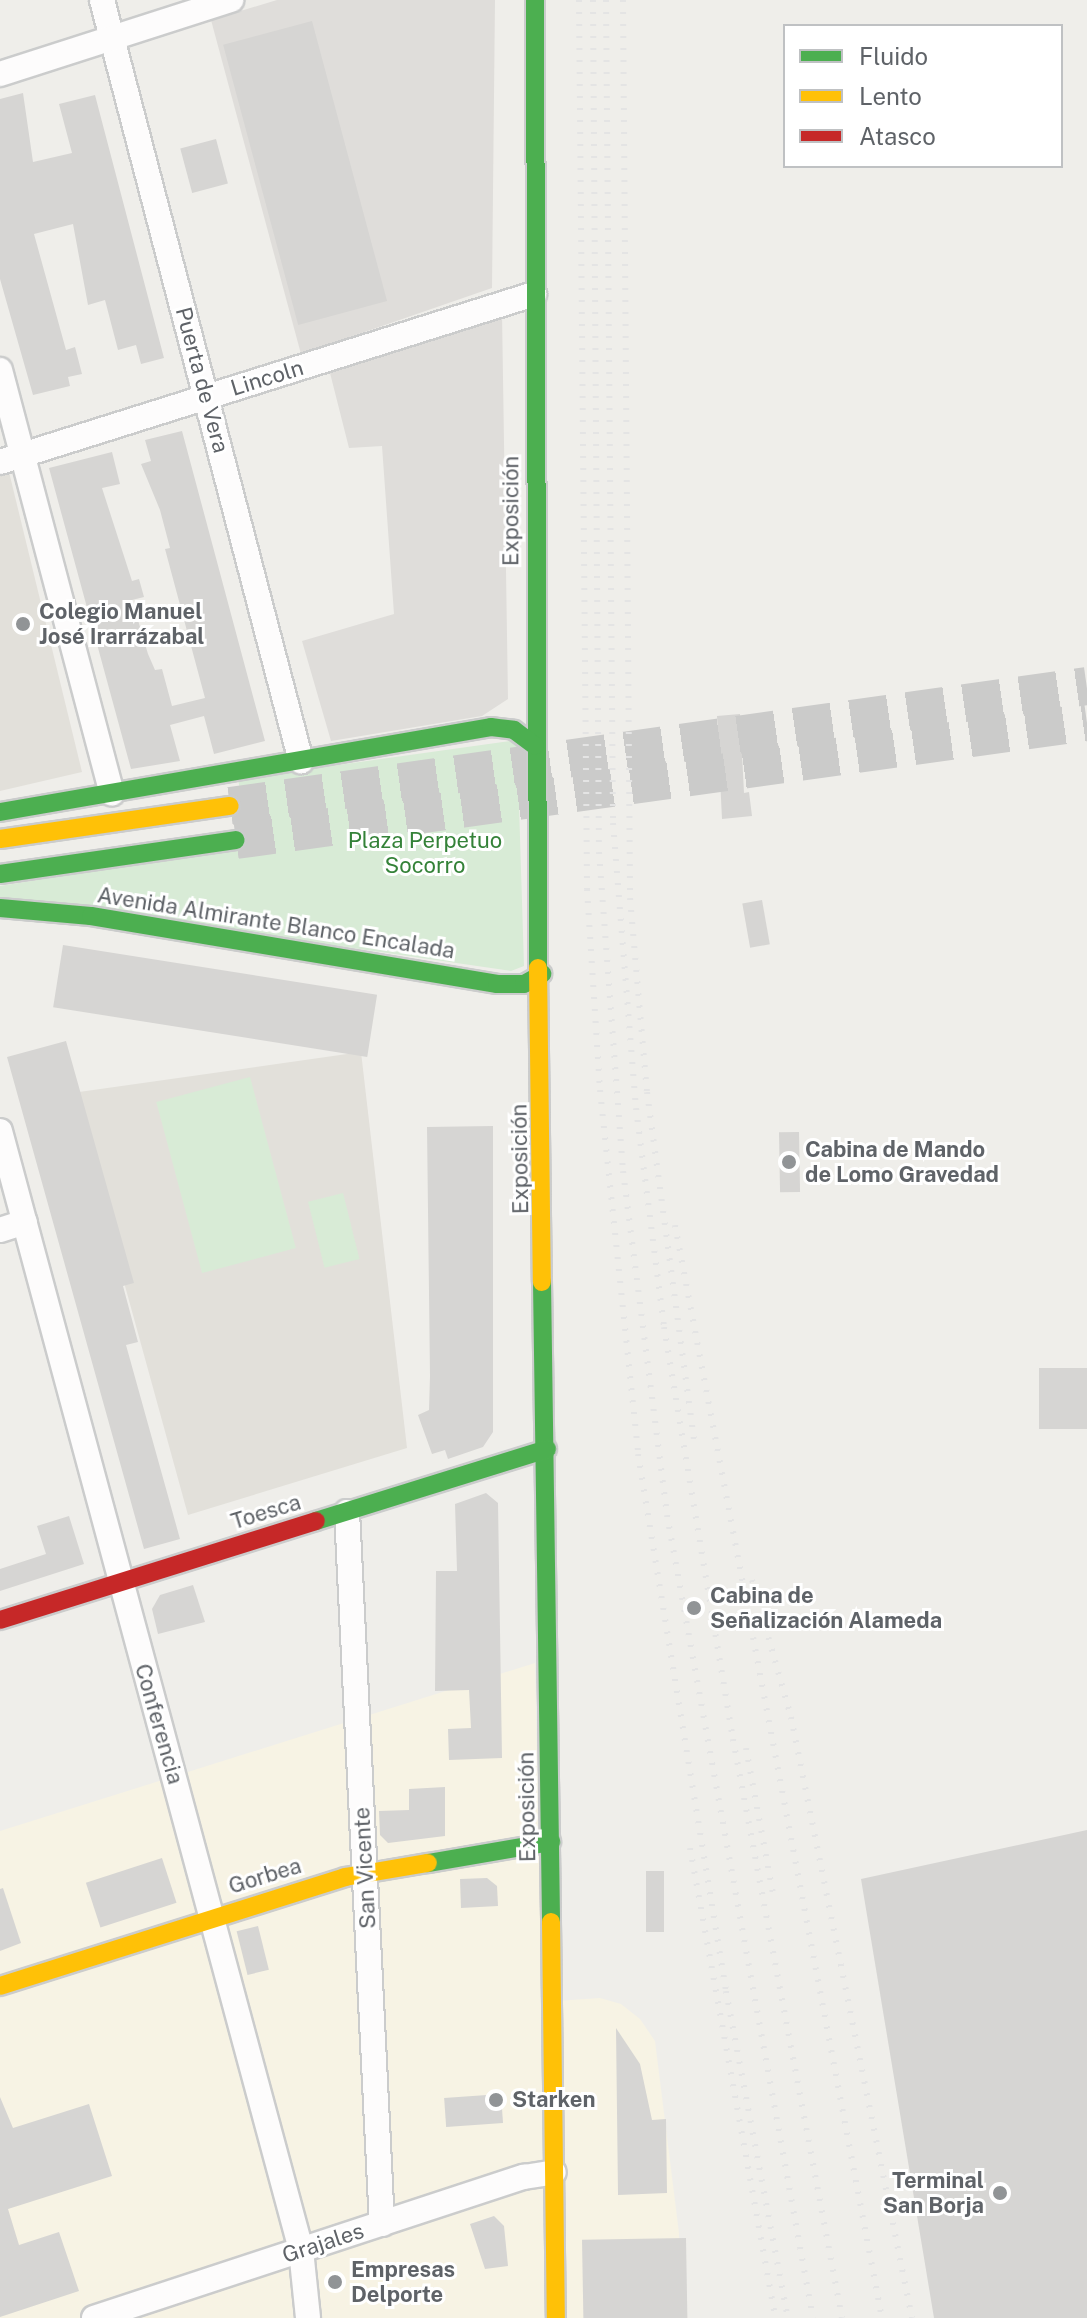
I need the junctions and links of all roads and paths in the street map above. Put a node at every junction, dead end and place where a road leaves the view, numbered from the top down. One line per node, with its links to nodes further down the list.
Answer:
1 (102, 0): 4 (street, Puerta de Vera)
2 (231, 0): 4 (street)
3 (535, 0): 6 (main road, Exposición)
4 (113, 38): 5 (street); 8 (street, Puerta de Vera)
5 (0, 74)
6 (534, 294): 8 (street, Lincoln); 10 (main road, Exposición)
7 (0, 370): 9 (street)
8 (206, 397): 9 (street, Lincoln); 11 (street, Puerta de Vera)
9 (11, 459): 12 (street)
10 (535, 746): 11 (main road); 19 (main road, Exposición)
11 (301, 761): 12 (main road)
12 (112, 793): 14 (main road)
13 (230, 806): 15 (main road)
14 (0, 812)
15 (0, 839)
16 (236, 840): 17 (main road, Avenida Almirante Blanco Encalada)
17 (0, 874)
18 (0, 908): 19 (main road, Avenida Almirante Blanco Encalada)
19 (542, 974): 23 (main road, Exposición)
20 (0, 1131): 21 (street, Conferencia)
21 (25, 1222): 22 (street); 25 (street, Conferencia)
22 (0, 1230)
23 (547, 1449): 24 (main road, Toesca); 27 (main road, Exposición)
24 (347, 1512): 25 (main road, Toesca); 28 (street, San Vicente)
25 (119, 1583): 26 (main road, Toesca); 29 (street, Conferencia)
26 (0, 1620)
27 (551, 1842): 28 (main road, Gorbea); 31 (main road, Exposición)
28 (365, 1873): 29 (main road, Gorbea); 32 (street, San Vicente)
29 (212, 1917): 30 (main road, Gorbea); 33 (street, Conferencia)
30 (0, 1986)
31 (554, 2172): 32 (street, Grajales); 36 (main road, Exposición)
32 (382, 2224): 33 (street, Grajales)
33 (301, 2250): 34 (street, Grajales); 35 (street, Conferencia)
34 (94, 2318)
35 (308, 2318)
36 (556, 2318)

